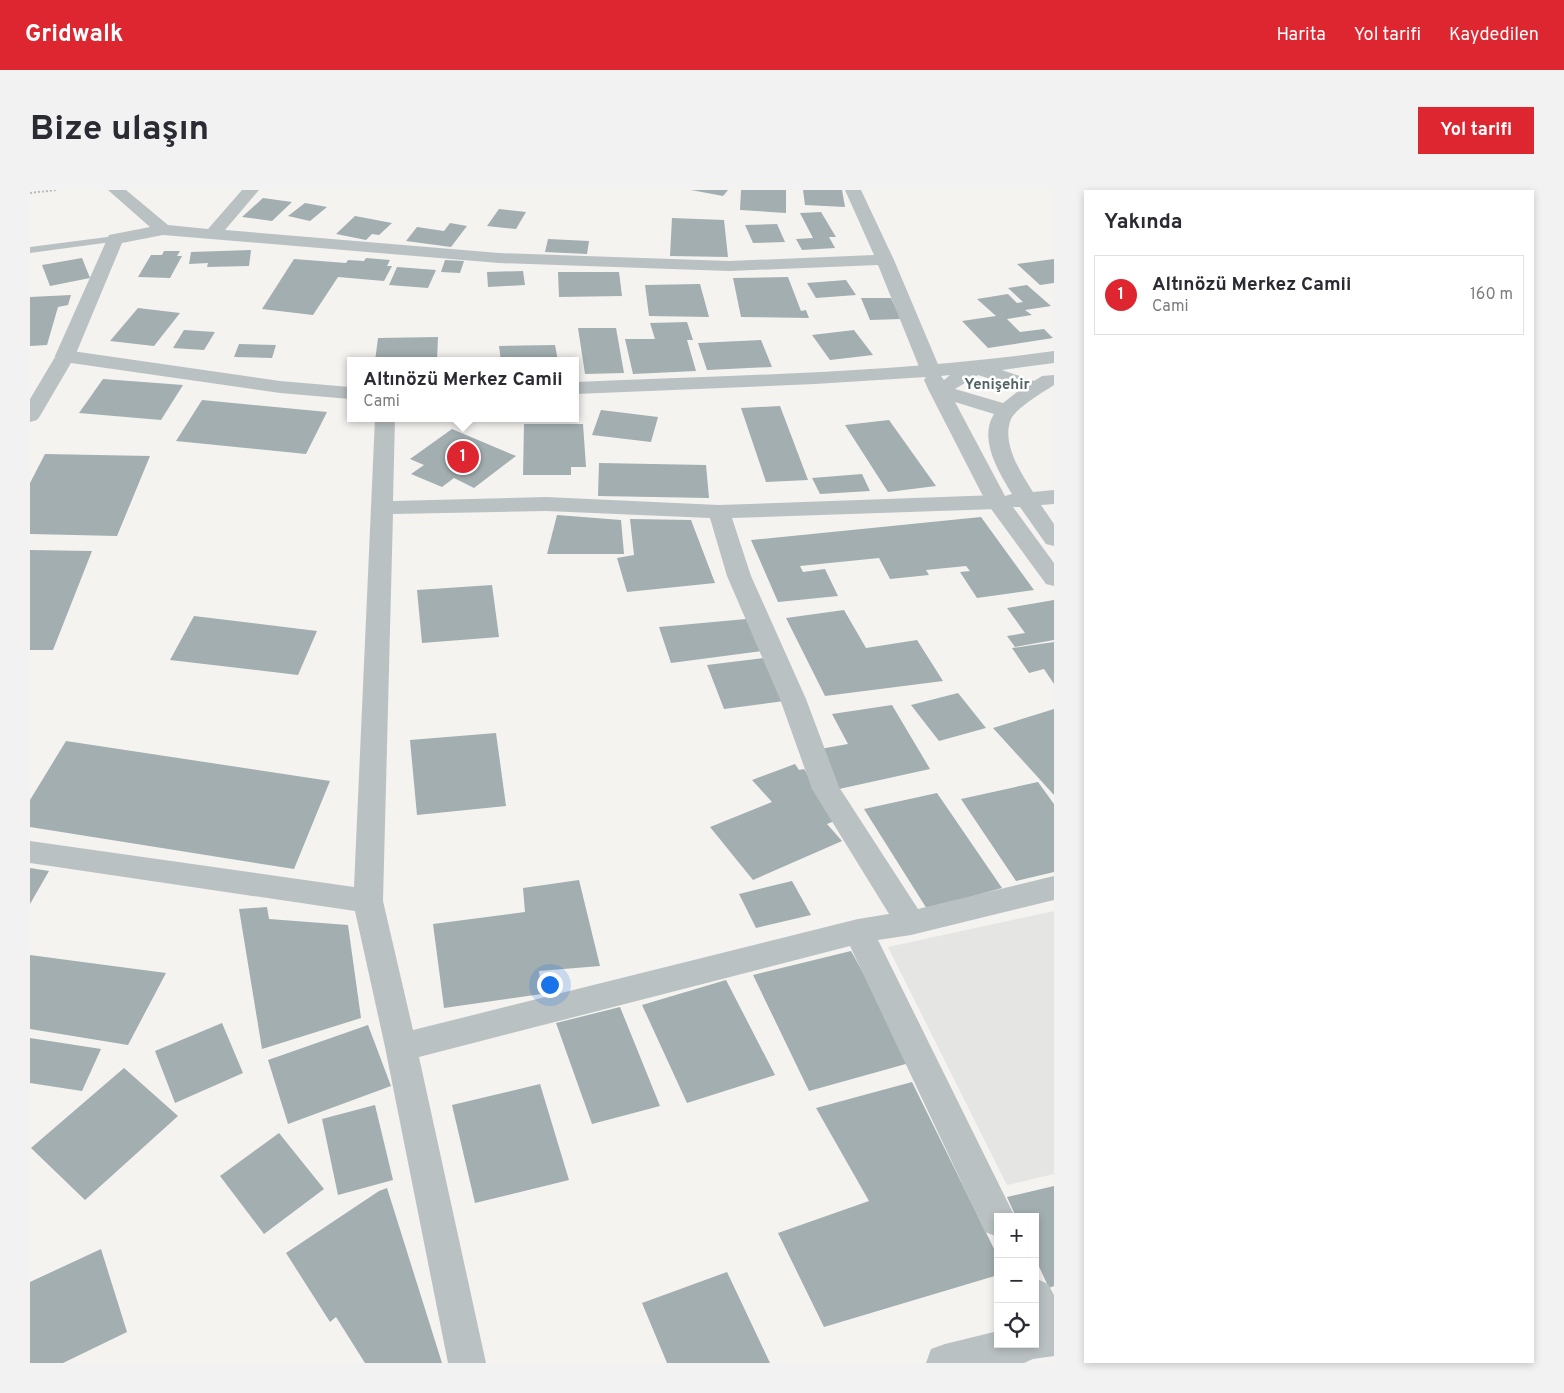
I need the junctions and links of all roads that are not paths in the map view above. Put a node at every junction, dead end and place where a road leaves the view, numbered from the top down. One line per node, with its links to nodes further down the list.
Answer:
1 (116, 190): 4 (street)
2 (251, 190): 5 (street)
3 (853, 190): 8 (street)
4 (163, 230): 5 (street); 6 (street)
5 (212, 235): 8 (street)
6 (115, 239): 7 (lane); 9 (street)
7 (30, 250)
8 (885, 260): 12 (street)
9 (64, 356): 17 (street); 19 (street)
10 (1054, 357): 11 (street)
11 (976, 368): 12 (street); 15 (street); 16 (street)
12 (930, 370): 14 (street); 16 (street)
13 (1054, 376): 15 (street)
14 (579, 388)
15 (1036, 388): 18 (street)
16 (939, 391): 18 (street); 23 (street)
17 (347, 393)
18 (1007, 411): 22 (street)
19 (30, 416)
20 (385, 422): 24 (street)
21 (1054, 497): 22 (street)
22 (1025, 500): 23 (street); 26 (street)
23 (997, 502): 25 (street); 27 (street)
24 (384, 508): 25 (street); 30 (street)
25 (720, 512): 31 (street)
26 (1054, 539)
27 (1054, 579)
28 (30, 852): 30 (street)
29 (1054, 888): 31 (street)
30 (368, 901): 33 (street)
31 (910, 923): 32 (street)
32 (858, 931): 33 (street); 34 (street)
33 (401, 1047): 39 (street)
34 (995, 1213)
35 (1038, 1303): 36 (street)
36 (1054, 1336): 37 (street)
37 (1039, 1340)
38 (1007, 1348): 40 (street)
39 (467, 1363)
40 (945, 1363)

